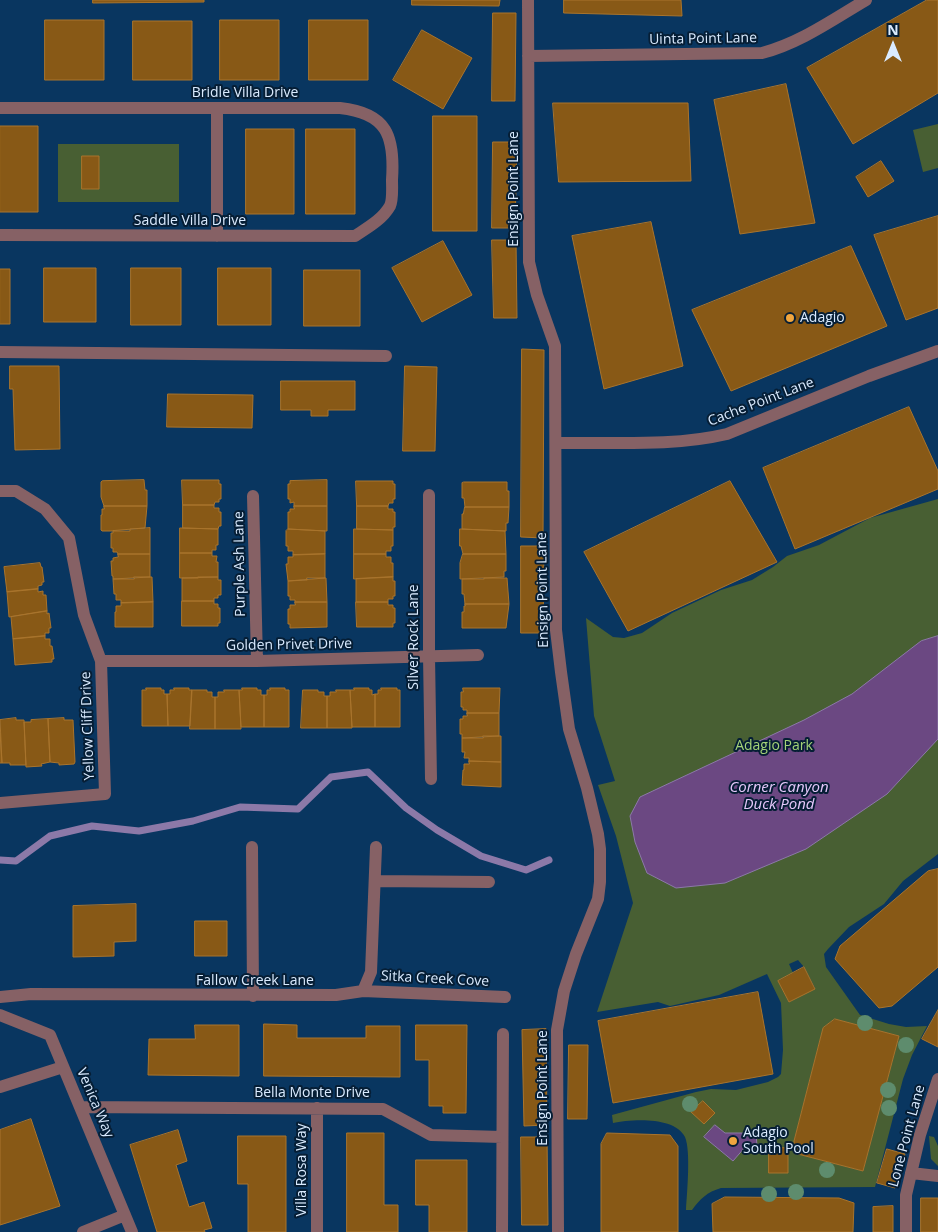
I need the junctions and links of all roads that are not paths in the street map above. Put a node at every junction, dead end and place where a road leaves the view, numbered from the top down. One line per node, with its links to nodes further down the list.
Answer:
1 (528, 0): 3 (street, Ensign Point Lane)
2 (866, 0): 3 (street, Uinta Point Lane)
3 (528, 56): 12 (street, Ensign Point Lane)
4 (0, 108): 5 (street, Bridle Villa Drive)
5 (216, 108): 6 (street, Bridle Villa Drive); 8 (street)
6 (376, 221): 8 (street, Saddle Villa Drive)
7 (0, 235): 8 (street, Saddle Villa Drive)
8 (216, 236)
9 (0, 352): 11 (street)
10 (938, 352): 12 (street, Cache Point Lane)
11 (386, 356)
12 (557, 443): 45 (street, Ensign Point Lane)
13 (0, 491): 18 (street, Yellow Cliff Drive)
14 (428, 495): 17 (street, Silver Rock Lane)
15 (253, 496): 19 (street, Purple Ash Lane)
16 (478, 655): 17 (street, Golden Privet Drive)
17 (429, 656): 19 (street, Golden Privet Drive); 20 (street, Silver Rock Lane)
18 (101, 661): 19 (street, Golden Privet Drive); 21 (street, Yellow Cliff Drive)
19 (257, 661)
20 (431, 779)
21 (0, 803)
22 (252, 847): 27 (street)
23 (376, 847): 24 (street)
24 (375, 881): 25 (street); 26 (street)
25 (489, 882)
26 (363, 991): 27 (street, Fallow Creek Lane); 29 (street, Sitka Creek Cove)
27 (253, 996): 28 (street, Fallow Creek Lane)
28 (0, 997)
29 (505, 997)
30 (0, 1015): 32 (street, Venica Way)
31 (503, 1034): 37 (street)
32 (63, 1067): 34 (street); 35 (street, Venica Way)
33 (938, 1079): 38 (street, Lone Point Lane)
34 (0, 1087)
35 (80, 1107): 36 (street, Bella Monte Drive); 40 (street, Venica Way)
36 (317, 1108): 37 (street, Bella Monte Drive); 43 (street, Villa Rosa Way)
37 (502, 1138): 44 (street)
38 (911, 1173): 39 (street); 46 (street, Lone Point Lane)
39 (938, 1176)
40 (125, 1215): 41 (street); 42 (street, Venica Way)
41 (83, 1232)
42 (132, 1232)
43 (317, 1232)
44 (502, 1232)
45 (558, 1232)
46 (906, 1232)

